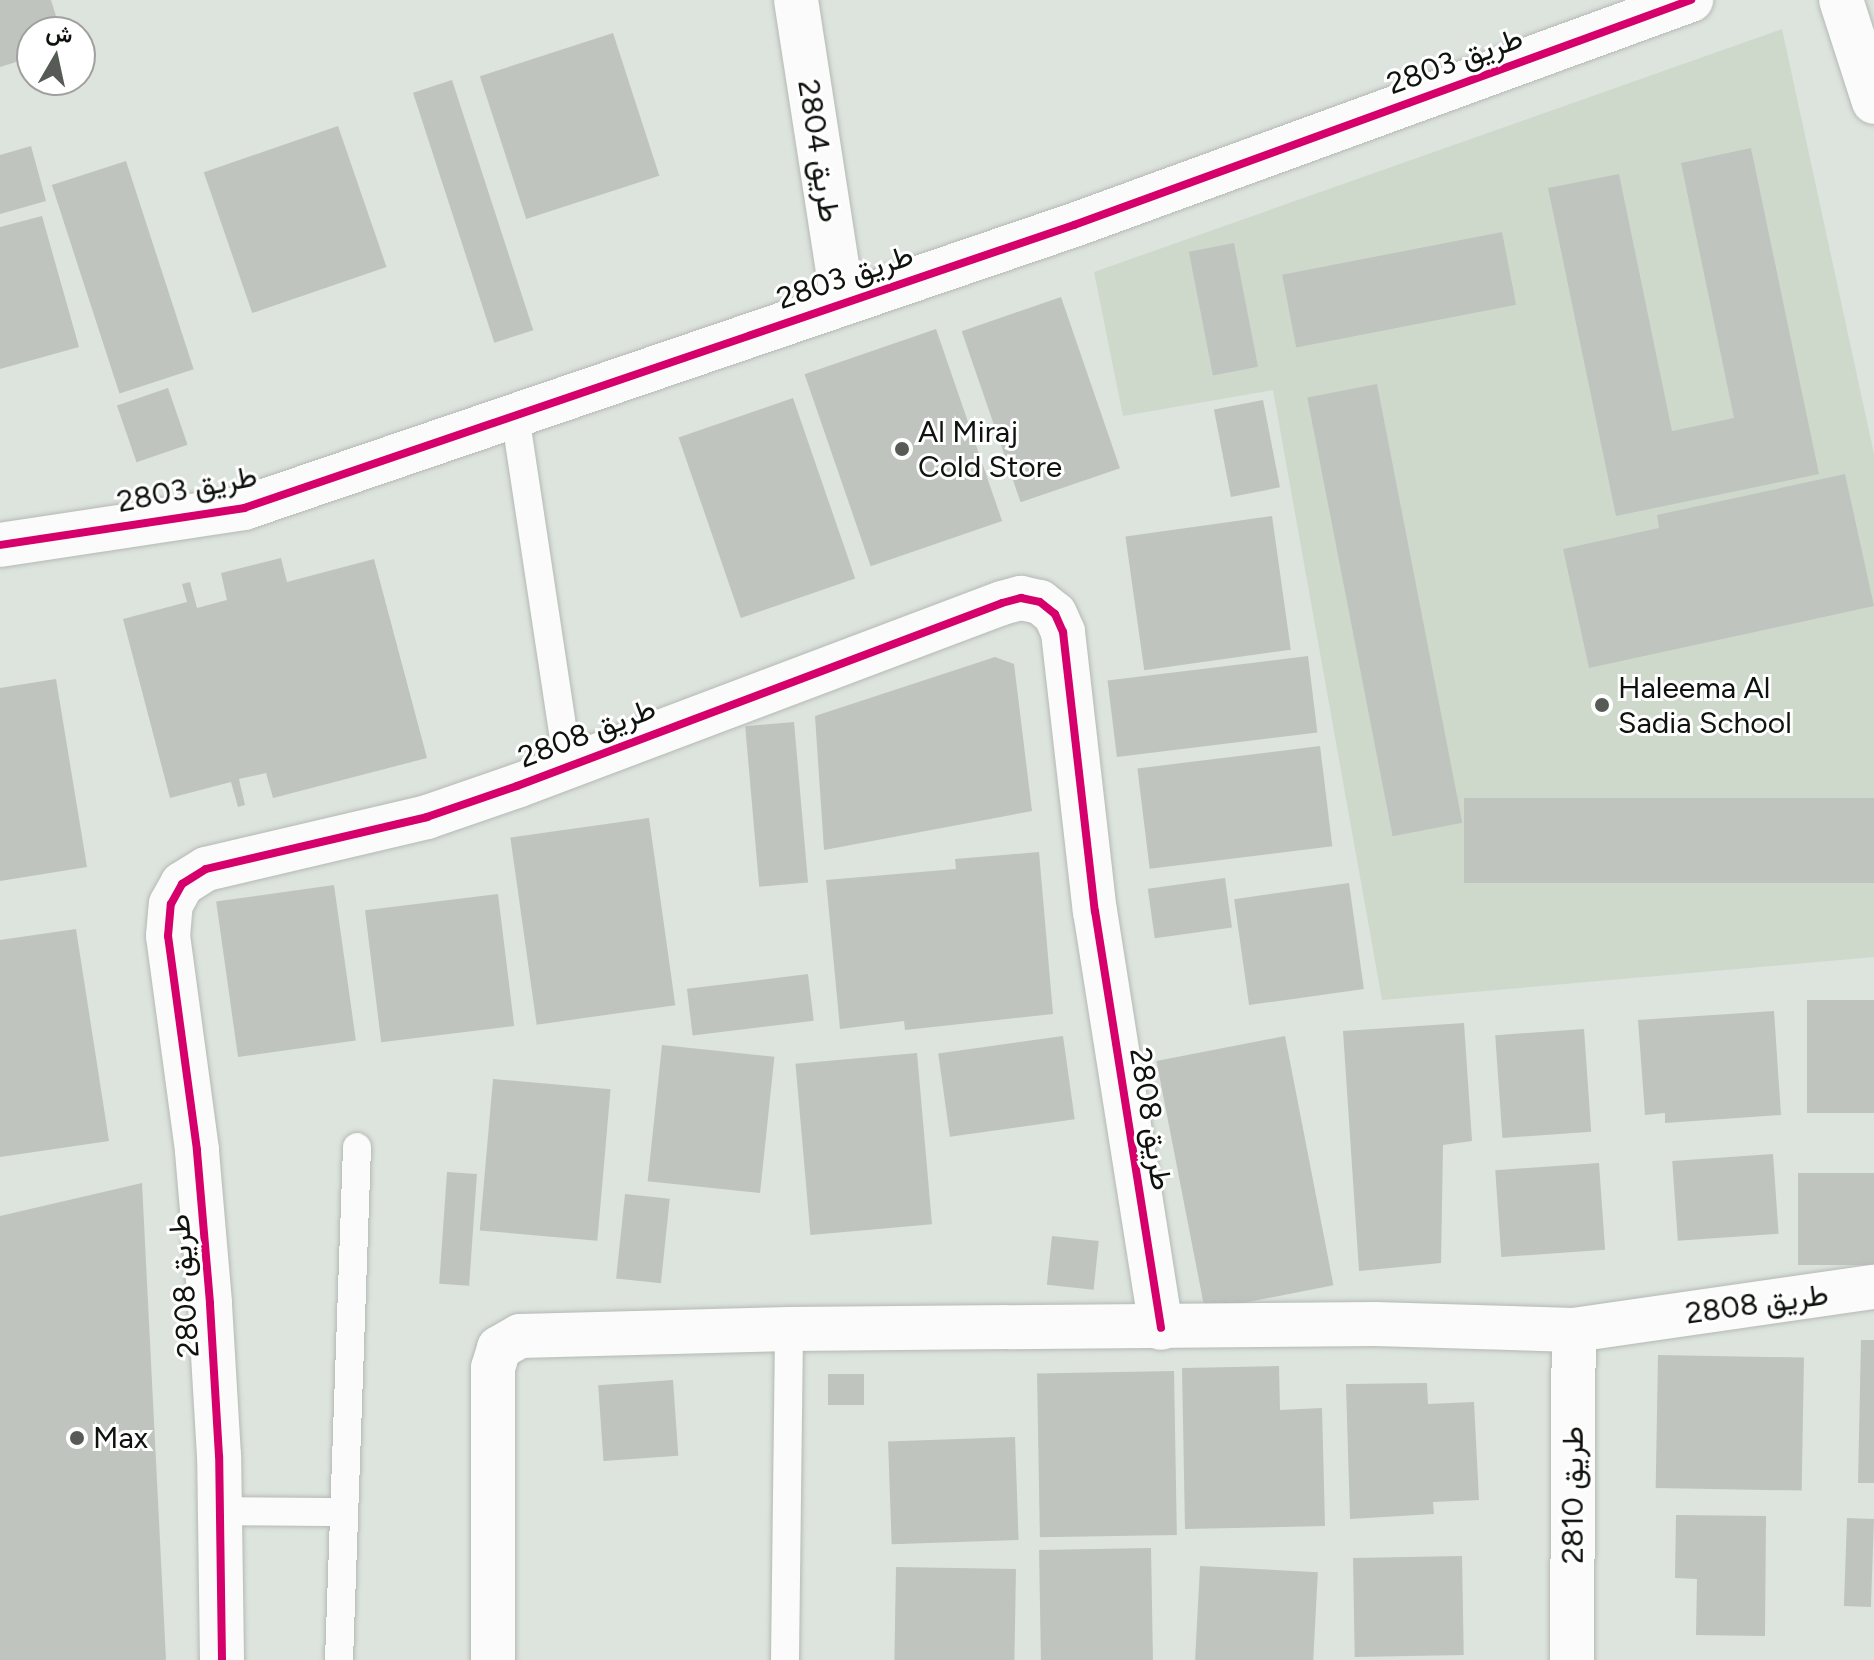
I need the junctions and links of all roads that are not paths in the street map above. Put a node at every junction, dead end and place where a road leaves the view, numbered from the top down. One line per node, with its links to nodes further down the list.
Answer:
1 (796, 0): 5 (street, طريق 2804)
2 (1691, 0): 5 (street, طريق 2803)
3 (1841, 0): 4 (street)
4 (1874, 102)
5 (843, 303): 6 (street, طريق 2803)
6 (515, 415): 7 (street, طريق 2803); 8 (lane)
7 (0, 545)
8 (568, 767): 11 (street, طريق 2808); 14 (street, طريق 2808)
9 (357, 1147): 15 (lane)
10 (1874, 1287): 13 (street, طريق 2808)
11 (1161, 1328): 12 (street, طريق 2808); 13 (street, طريق 2808)
12 (789, 1329): 18 (street, طريق 2808); 19 (lane)
13 (1574, 1330): 20 (street, طريق 2810)
14 (220, 1511): 15 (lane); 16 (street, طريق 2808)
15 (344, 1512): 17 (lane)
16 (222, 1660)
17 (339, 1660)
18 (493, 1660)
19 (785, 1660)
20 (1572, 1660)

